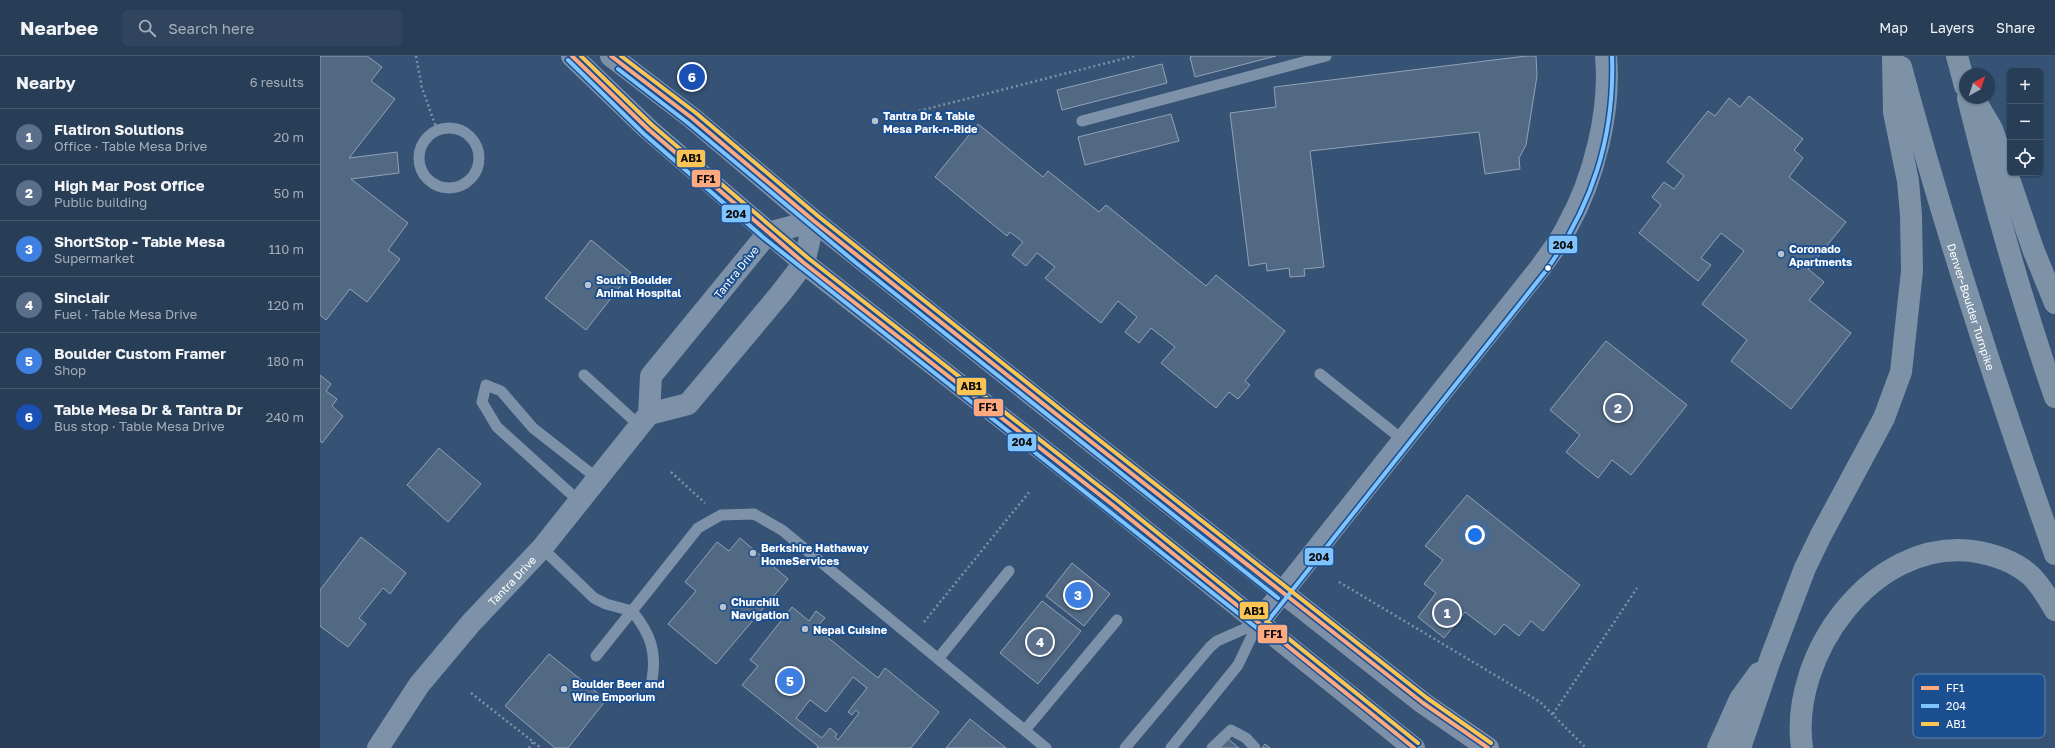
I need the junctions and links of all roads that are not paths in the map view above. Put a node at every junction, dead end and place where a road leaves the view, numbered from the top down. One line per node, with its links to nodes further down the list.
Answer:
1 (572, 56): 14 (highway)
2 (612, 56): 13 (highway)
3 (1326, 56): 11 (lane)
4 (1606, 56): 21 (street)
5 (1893, 56): 34 (highway)
6 (1898, 56): 25 (highway, Denver–Boulder Turnpike)
7 (1958, 56): 8 (highway)
8 (1961, 68)
9 (1969, 104): 19 (highway)
10 (1977, 104): 16 (highway)
11 (1082, 121)
12 (437, 130): 12 (lane)
13 (814, 221): 14 (street); 15 (street); 27 (highway)
14 (768, 233): 15 (highway); 20 (street, Tantra Drive)
15 (804, 263): 20 (street); 31 (highway)
16 (2055, 304)
17 (1320, 374): 21 (lane)
18 (584, 375): 20 (lane)
19 (2055, 397)
20 (644, 420): 22 (street, Tantra Drive)
21 (1403, 440): 27 (street)
22 (598, 479): 23 (street, Tantra Drive); 23 (lane)
23 (580, 502): 24 (street, Tantra Drive)
24 (542, 548): 29 (lane); 37 (street, Tantra Drive)
25 (2055, 554)
26 (1009, 571): 33 (lane)
27 (1282, 593): 31 (street); 44 (highway)
28 (2055, 610): 47 (highway)
29 (632, 611): 32 (lane); 33 (lane); 35 (lane)
30 (1118, 620): 36 (lane)
31 (1258, 623): 39 (lane); 40 (lane); 43 (highway)
32 (596, 656)
33 (938, 659): 36 (lane)
34 (1770, 660): 45 (highway); 46 (highway)
35 (652, 680)
36 (1025, 730): 38 (lane)
37 (378, 748)
38 (1046, 748)
39 (1125, 748)
40 (1170, 748)
41 (1212, 748): 42 (lane)
42 (1254, 748)
43 (1414, 748)
44 (1488, 748)
45 (1718, 748)
46 (1740, 748)
47 (1802, 748)

